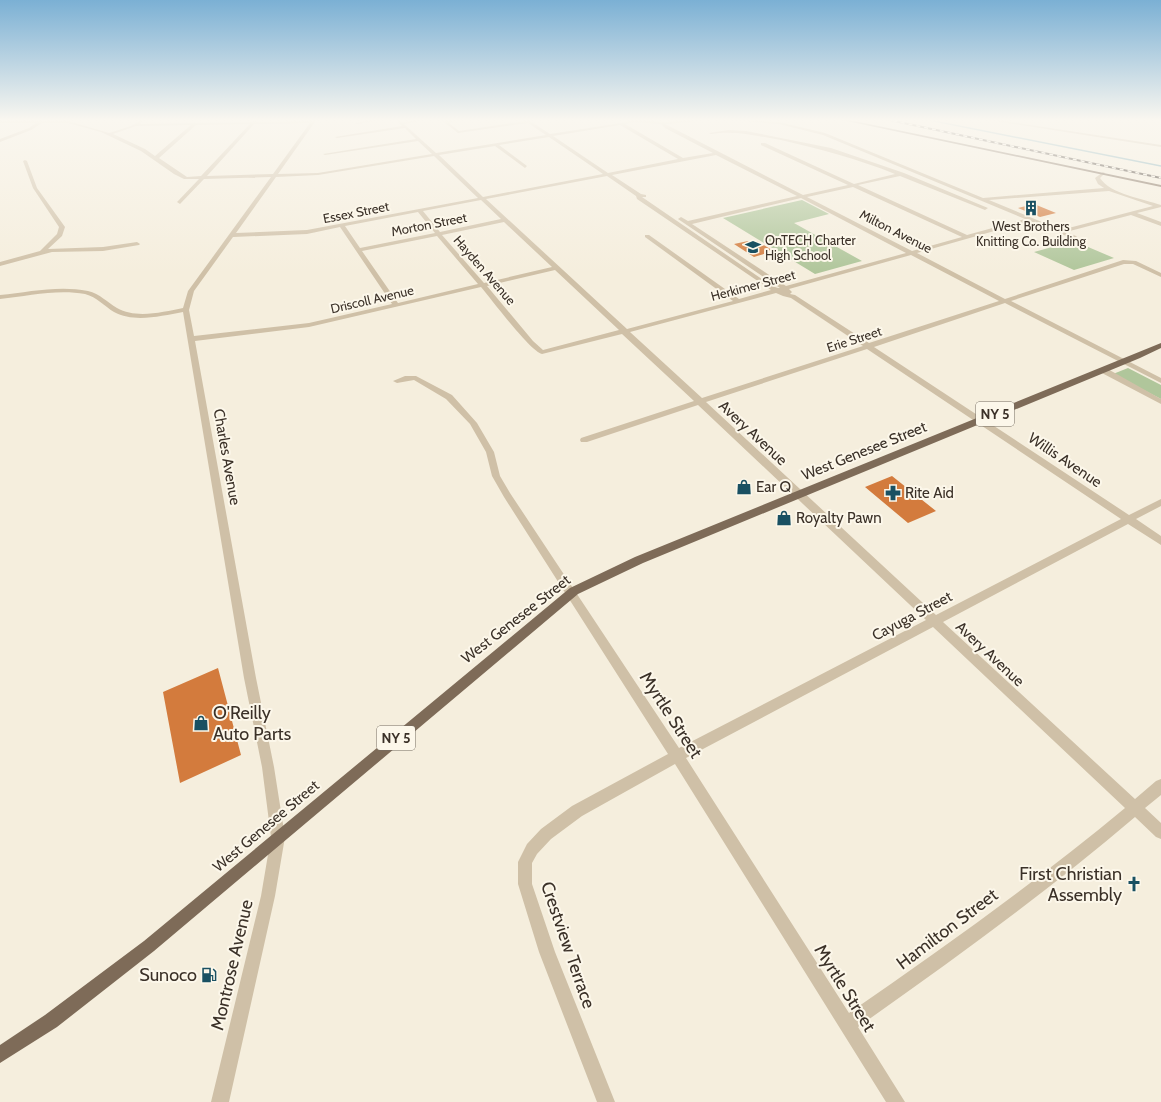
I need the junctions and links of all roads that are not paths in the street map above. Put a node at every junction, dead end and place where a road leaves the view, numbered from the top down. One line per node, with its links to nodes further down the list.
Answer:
1 (28, 170): 46 (street)
2 (173, 170): 19 (street)
3 (210, 170): 19 (street)
4 (278, 170): 18 (street, Charles Avenue)
5 (340, 170): 18 (street)
6 (451, 170): 26 (street, Avery Avenue)
7 (602, 170): 16 (street, Willis Avenue)
8 (626, 170): 16 (street, Essex Street)
9 (752, 170): 20 (street, Milton Avenue)
10 (762, 170): 20 (street)
11 (823, 170): 21 (street)
12 (889, 170): 17 (street)
13 (1090, 170): 15 (main road)
14 (914, 171): 17 (street); 27 (street)
15 (1103, 173): 22 (main road); 23 (street)
16 (607, 174): 24 (street, Willis Avenue); 26 (street, Essex Street)
17 (900, 175): 21 (street); 32 (street)
18 (274, 176): 19 (street); 40 (street, Charles Avenue)
19 (203, 178): 28 (street)
20 (774, 182): 25 (street, Milton Avenue)
21 (856, 185): 25 (street); 42 (street)
22 (1161, 186)
23 (1109, 189): 27 (street); 29 (street)
24 (639, 196): 35 (street, Willis Avenue); 53 (street, Willis Avenue)
25 (802, 197): 35 (street); 47 (street, Milton Avenue)
26 (482, 199): 30 (street, Essex Street); 34 (street, Avery Avenue)
27 (982, 200): 32 (street)
28 (180, 202)
29 (1160, 206): 31 (street)
30 (420, 211): 37 (street, Essex Street); 39 (street, Hayden Avenue)
31 (1131, 213): 36 (street); 38 (street)
32 (1018, 215): 33 (street)
33 (1029, 219): 38 (street); 42 (street, Herkimer Street)
34 (505, 220): 39 (street, Morton Street); 49 (street, Avery Avenue)
35 (687, 223): 52 (street, Willis Avenue)
36 (1161, 224)
37 (342, 226): 40 (street, Essex Street); 45 (street)
38 (1062, 232): 43 (street)
39 (438, 234): 45 (street, Morton Street); 51 (street, Hayden Avenue)
40 (232, 235): 59 (street, Charles Avenue)
41 (647, 236): 56 (street)
42 (967, 237): 47 (street, Herkimer Street)
43 (1074, 237)
44 (137, 244): 46 (street)
45 (358, 250): 58 (street)
46 (42, 252): 48 (street)
47 (912, 253): 52 (street, Herkimer Street); 57 (street, Milton Avenue)
48 (0, 264)
49 (556, 268): 51 (street, Driscoll Avenue); 60 (street, Avery Avenue)
50 (1161, 275): 57 (street, Erie Street)
51 (482, 285): 58 (street, Driscoll Avenue); 62 (street, Hayden Avenue)
52 (786, 288): 53 (street, Herkimer Street); 54 (street, Willis Avenue)
53 (776, 291): 54 (street, Willis Avenue); 56 (street, Herkimer Street)
54 (793, 296): 64 (street, Willis Avenue)
55 (0, 297): 59 (street)
56 (738, 301): 60 (street, Herkimer Street)
57 (1005, 301): 64 (street, Erie Street); 65 (street, Milton Avenue)
58 (396, 305): 61 (street, Driscoll Avenue)
59 (186, 310): 61 (street, Charles Avenue)
60 (625, 332): 62 (street, Herkimer Street); 69 (street, Avery Avenue)
61 (190, 339): 83 (street, Charles Avenue)
62 (532, 344)
63 (1161, 345): 65 (main road, West Genesee Street / NY 5)
64 (867, 346): 69 (street, Erie Street); 71 (street, Willis Avenue)
65 (1124, 362): 66 (main road, West Genesee Street / NY 5); 68 (street, Milton Avenue)
66 (1103, 370): 70 (street); 71 (main road, West Genesee Street / NY 5)
67 (398, 381): 77 (street, Myrtle Street)
68 (1161, 381)
69 (701, 402): 72 (street, Erie Street); 73 (street, Avery Avenue)
70 (1161, 402)
71 (980, 421): 73 (main road, West Genesee Street / NY 5); 75 (street, Willis Avenue)
72 (584, 440)
73 (799, 495): 77 (main road, West Genesee Street / NY 5); 78 (street, Avery Avenue)
74 (1161, 502): 75 (street, Cayuga Street)
75 (1129, 520): 76 (street, Willis Avenue); 78 (street, Cayuga Street)
76 (1161, 541)
77 (570, 594): 79 (street, Myrtle Street); 83 (main road, West Genesee Street / NY 5)
78 (935, 622): 79 (street, Cayuga Street); 81 (street, Avery Avenue)
79 (677, 756): 84 (street, Myrtle Street); 87 (street, Crestview Terrace)
80 (1161, 786): 81 (street, Hamilton Street)
81 (1135, 808): 82 (street, Avery Avenue); 84 (street, Hamilton Street)
82 (1161, 832)
83 (278, 836): 85 (main road, West Genesee Street / NY 5); 86 (street, Montrose Avenue)
84 (847, 1025): 88 (street, Myrtle Street)
85 (0, 1055)
86 (220, 1102)
87 (606, 1102)
88 (896, 1102)

